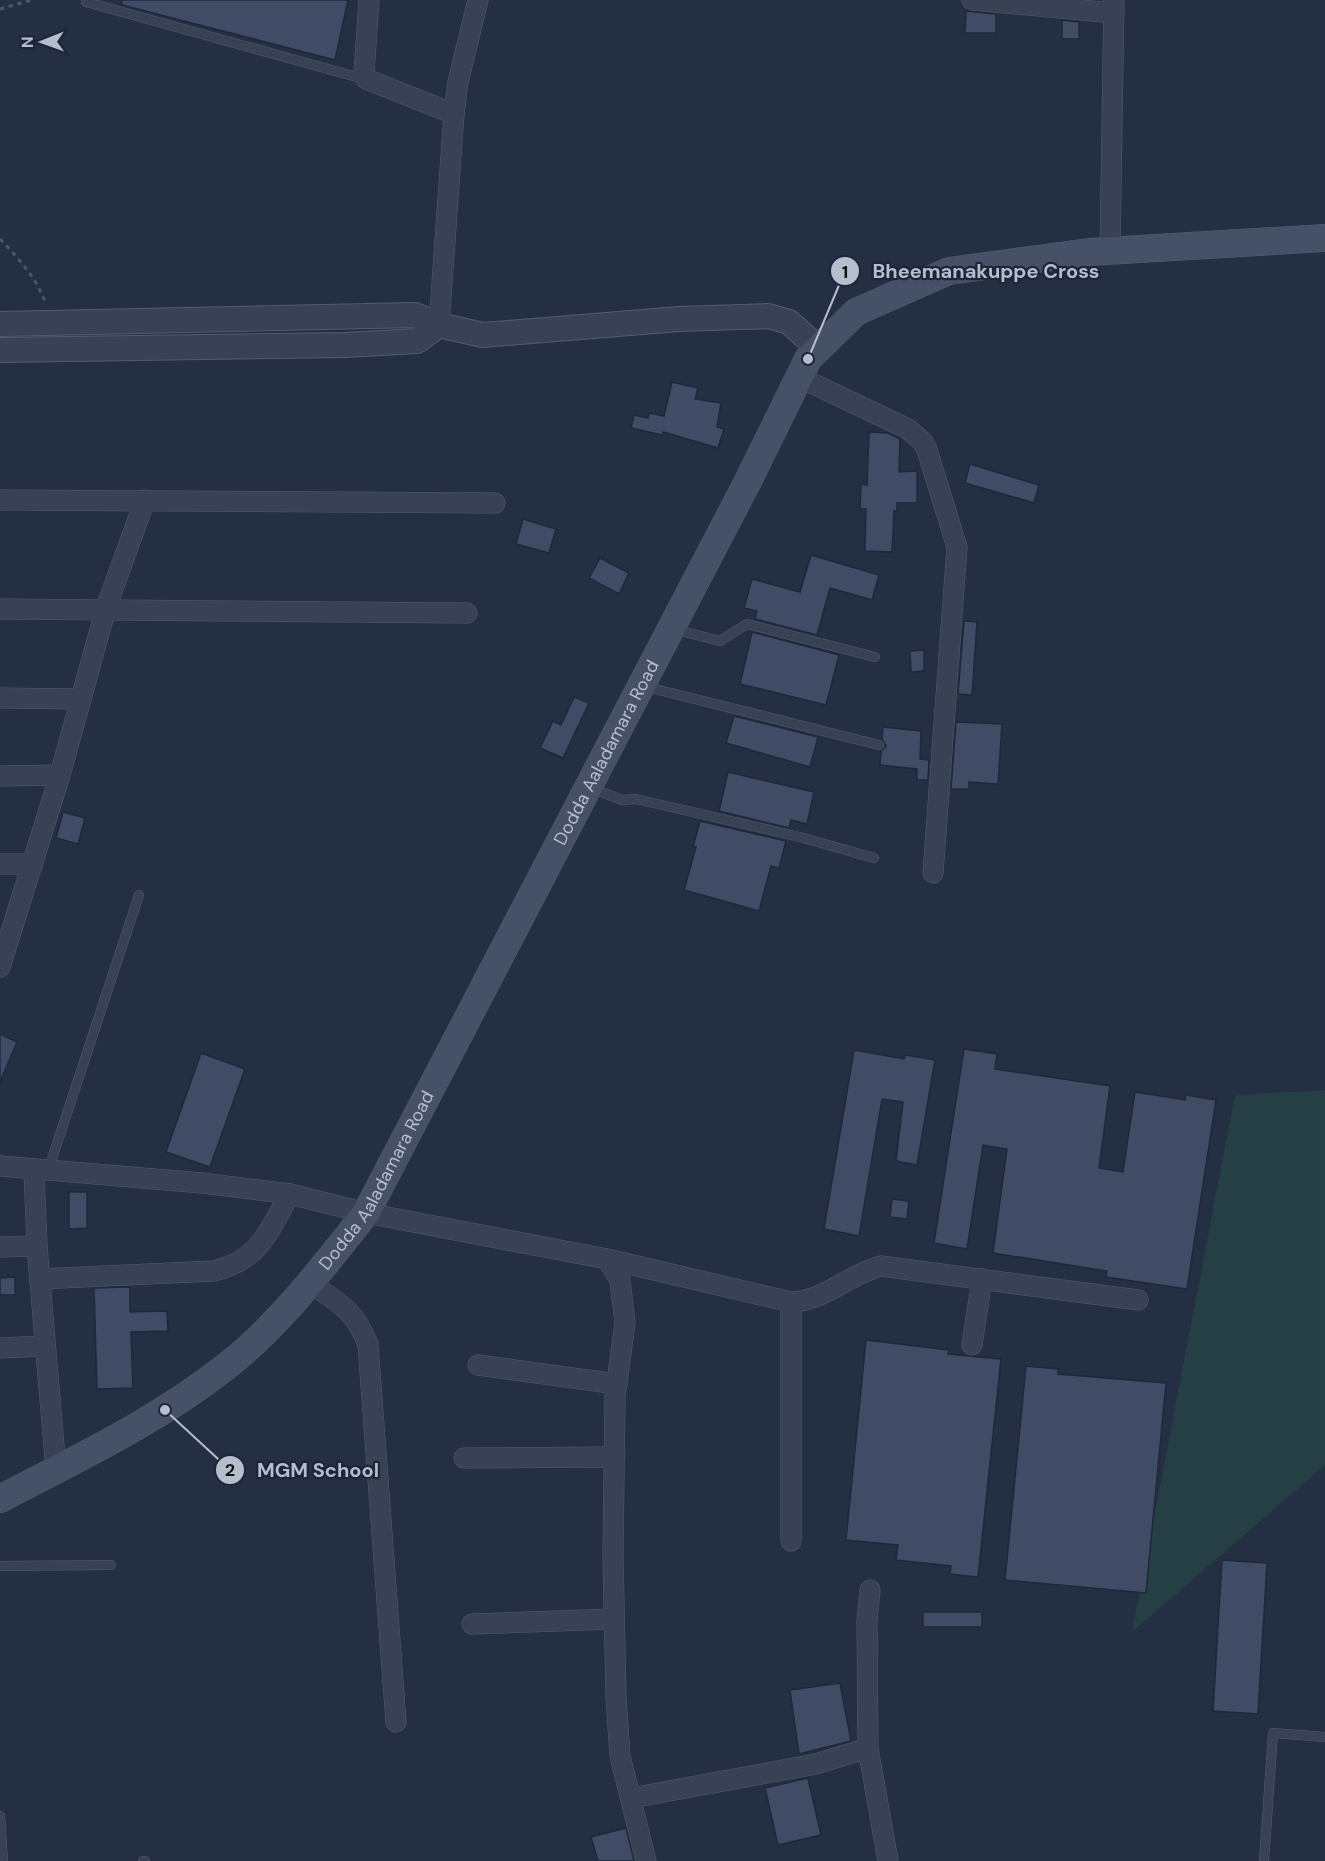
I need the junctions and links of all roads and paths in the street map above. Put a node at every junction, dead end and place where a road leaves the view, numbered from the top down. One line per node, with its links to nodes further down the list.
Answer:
1 (31, 0): 7 (path)
2 (369, 0): 8 (street)
3 (478, 0): 9 (street)
4 (972, 0): 6 (street)
5 (86, 2): 8 (lane)
6 (1114, 7): 12 (street)
7 (0, 9)
8 (366, 79): 9 (street)
9 (454, 114): 15 (street)
10 (1325, 238): 12 (main road, Dodda Aaladamara Road)
11 (0, 239): 13 (path)
12 (1110, 250): 16 (main road, Dodda Aaladamara Road)
13 (51, 323): 14 (street); 15 (street)
14 (0, 324)
15 (439, 326): 16 (street); 17 (street)
16 (819, 349): 18 (main road, Dodda Aaladamara Road)
17 (0, 350)
18 (800, 377): 25 (main road, Dodda Aaladamara Road); 37 (street)
19 (0, 500): 20 (street)
20 (145, 500): 21 (street); 22 (street)
21 (495, 503)
22 (106, 608): 23 (street); 24 (street); 29 (street)
23 (0, 609)
24 (467, 613)
25 (670, 629): 26 (lane); 27 (main road, Dodda Aaladamara Road)
26 (875, 657)
27 (641, 686): 30 (lane); 33 (main road, Dodda Aaladamara Road)
28 (0, 698): 29 (street)
29 (81, 699): 31 (street)
30 (879, 745)
31 (60, 775): 32 (street); 36 (street)
32 (0, 776)
33 (586, 786): 34 (lane); 43 (main road, Dodda Aaladamara Road)
34 (874, 858)
35 (0, 864): 36 (street)
36 (33, 864): 39 (street)
37 (933, 873)
38 (139, 895): 41 (lane)
39 (1, 958)
40 (0, 1166): 41 (street)
41 (41, 1170): 42 (street); 44 (street)
42 (290, 1194): 43 (street); 47 (street)
43 (366, 1213): 46 (street); 49 (main road, Dodda Aaladamara Road)
44 (37, 1246): 45 (street); 47 (street)
45 (0, 1247)
46 (607, 1259): 51 (street); 56 (street)
47 (39, 1279): 53 (street)
48 (982, 1279): 50 (street); 51 (street); 52 (street)
49 (310, 1283): 59 (main road, Dodda Aaladamara Road); 67 (street)
50 (1138, 1300)
51 (791, 1302): 61 (street)
52 (972, 1345)
53 (44, 1346): 54 (street); 59 (street)
54 (0, 1348)
55 (478, 1365): 56 (street)
56 (617, 1384): 57 (street)
57 (614, 1457): 58 (street); 65 (street)
58 (464, 1458)
59 (56, 1470): 60 (main road, Dodda Aaladamara Road)
60 (0, 1499)
61 (791, 1541)
62 (111, 1565): 63 (lane)
63 (0, 1566)
64 (870, 1590): 69 (street)
65 (614, 1619): 66 (street); 70 (street)
66 (472, 1624)
67 (396, 1722)
68 (1325, 1737): 75 (lane)
69 (868, 1748): 70 (street); 74 (street)
70 (632, 1798): 73 (street)
71 (0, 1816): 72 (lane)
72 (3, 1861)
73 (646, 1861)
74 (888, 1861)
75 (1264, 1861)

